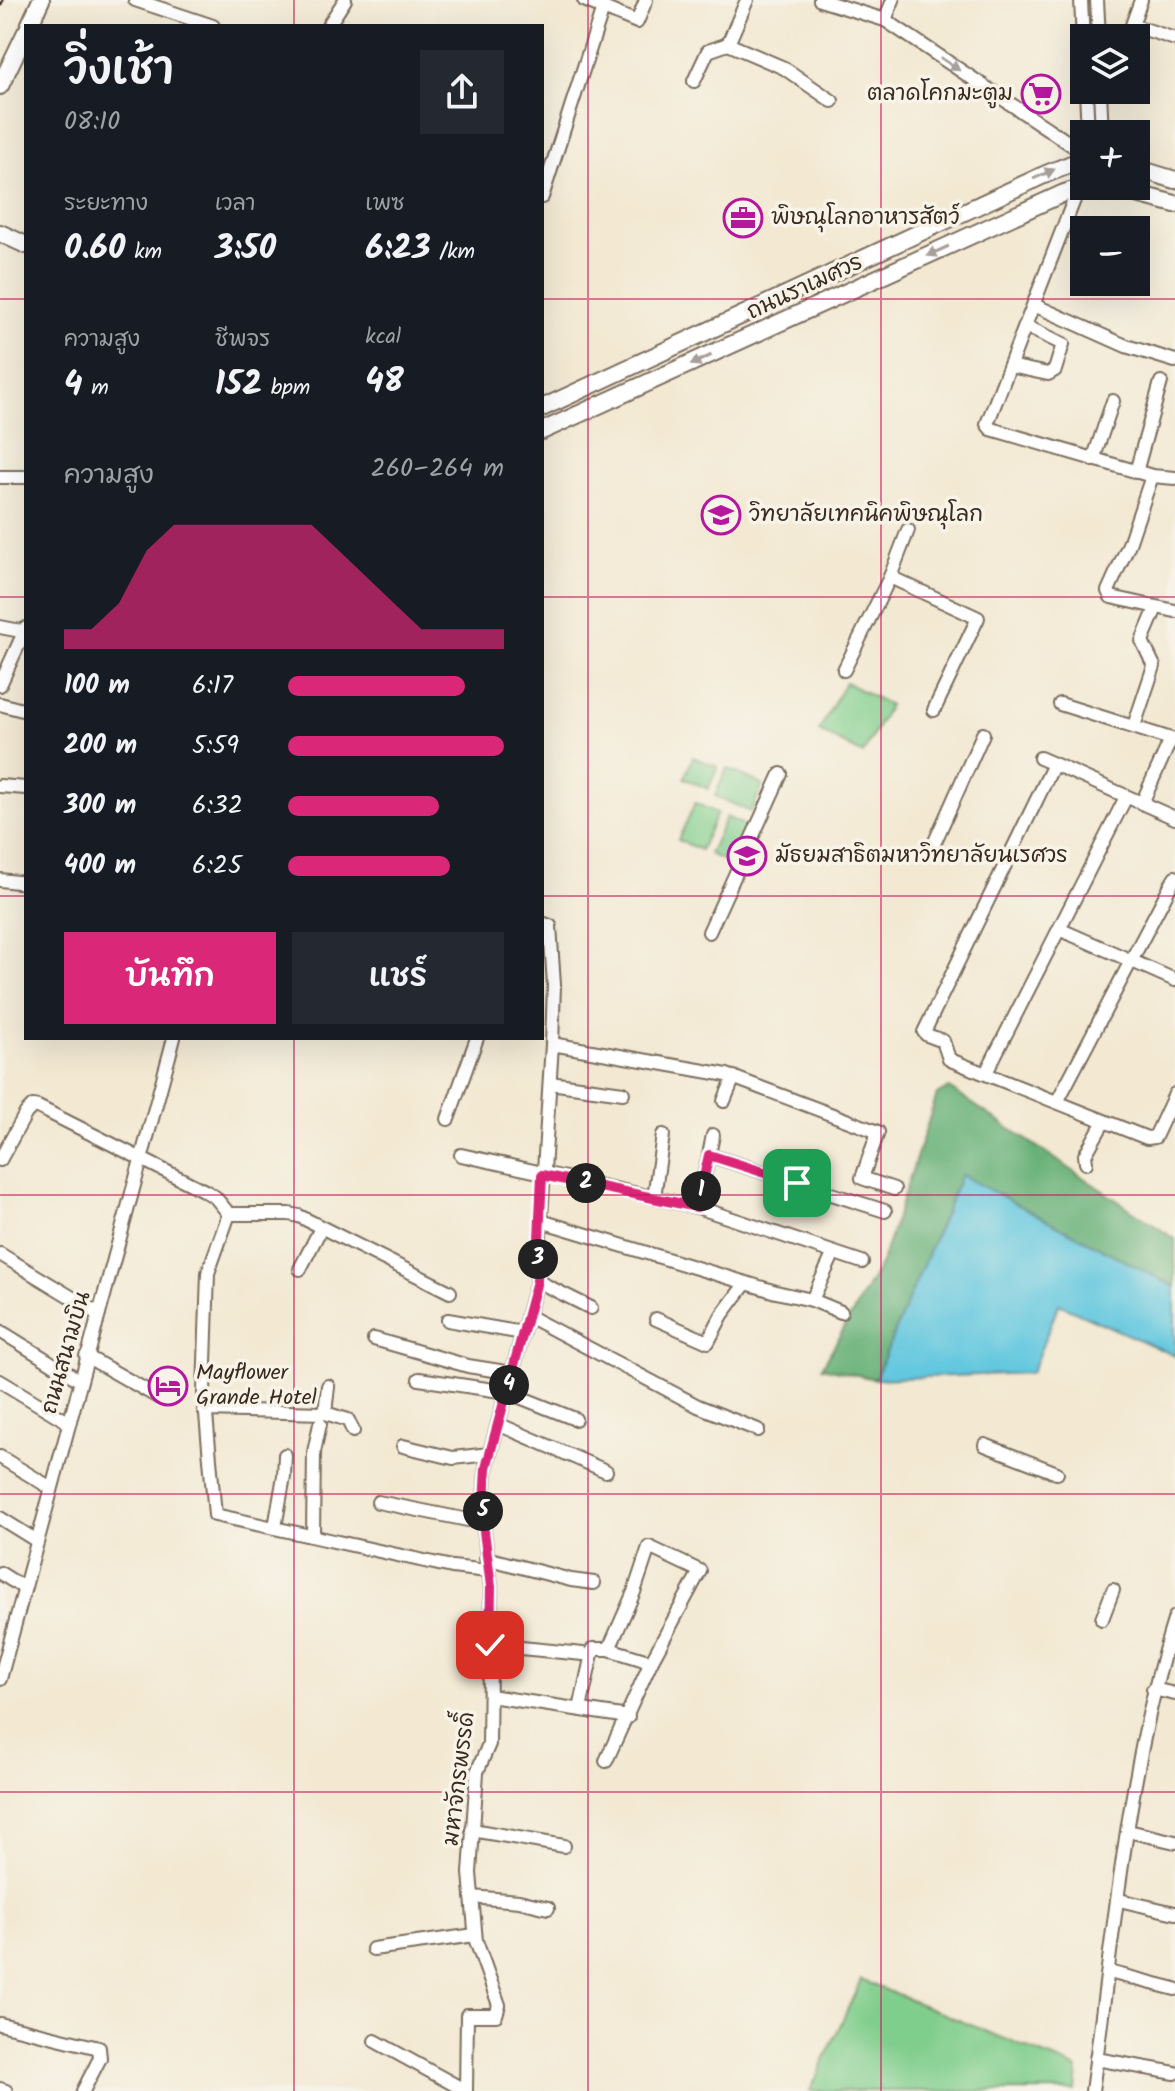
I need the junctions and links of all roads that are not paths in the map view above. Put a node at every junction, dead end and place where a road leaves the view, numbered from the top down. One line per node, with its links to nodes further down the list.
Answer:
1 (41, 0): 15 (main road)
2 (135, 0): 16 (street)
3 (345, 0): 17 (street)
4 (584, 0): 13 (street)
5 (646, 0): 13 (street)
6 (747, 0): 22 (street)
7 (820, 0): 12 (street)
8 (893, 0): 14 (street)
9 (1081, 0): 18 (street)
10 (1097, 0): 19 (street)
11 (1141, 0): 21 (street)
12 (841, 3): 14 (street)
13 (603, 8): 28 (street)
14 (885, 20): 26 (street, one-way to 26)
15 (30, 24)
16 (207, 24)
17 (329, 24)
18 (1082, 24)
19 (1098, 24)
20 (24, 36): 24 (main road)
21 (1175, 39)
22 (728, 44): 23 (street); 25 (street)
23 (694, 81)
24 (0, 86)
25 (832, 101)
26 (1070, 146)
27 (1070, 163): 33 (main road, ถนนราเมศวร, one-way to 27)
28 (548, 164): 31 (street)
29 (1150, 172): 30 (main road)
30 (1175, 180)
31 (544, 186)
32 (1070, 191): 37 (main road, ถนนราเมศวร)
33 (996, 197): 37 (main road); 42 (main road, ถนนราเมศวร)
34 (1150, 197): 36 (main road)
35 (1076, 200): 40 (street)
36 (1175, 204)
37 (1007, 219): 45 (main road, ถนนราเมศวร, one-way to 45)
38 (0, 233): 39 (main road)
39 (24, 244)
40 (1034, 305): 41 (street); 43 (street)
41 (1025, 326): 44 (street); 44 (street)
42 (645, 359): 45 (main road); 48 (main road, ถนนราเมศวร)
43 (1175, 361)
44 (1010, 366): 50 (street)
45 (656, 381): 49 (main road, ถนนราเมศวร)
46 (1161, 382): 51 (street)
47 (1113, 401): 50 (street)
48 (544, 407)
49 (544, 430)
50 (1093, 460): 51 (street)
51 (1136, 472): 52 (street)
52 (1152, 476): 55 (street); 58 (street)
53 (0, 477): 54 (street)
54 (24, 477)
55 (1175, 478)
56 (908, 530): 57 (street)
57 (890, 577): 63 (street); 68 (street)
58 (1156, 608): 59 (street); 69 (street)
59 (1175, 611)
60 (0, 627): 61 (street)
61 (24, 630)
62 (24, 632): 64 (street)
63 (844, 670)
64 (0, 685)
65 (0, 704): 67 (street)
66 (1060, 704): 69 (street)
67 (24, 710)
68 (934, 710)
69 (1134, 726): 71 (street)
70 (983, 734): 80 (street)
71 (1173, 740): 78 (street)
72 (1040, 758): 73 (street)
73 (1054, 764): 77 (street); 92 (street)
74 (781, 774): 86 (street)
75 (0, 786): 76 (street)
76 (24, 788)
77 (1126, 797): 78 (street); 85 (street)
78 (1142, 803): 79 (street)
79 (1175, 818)
80 (933, 846)
81 (1175, 877): 87 (street)
82 (0, 880): 83 (street)
83 (24, 883)
84 (544, 924): 89 (street, มหาจักรพรรดิ์)
85 (1059, 929): 87 (street); 92 (street)
86 (709, 932)
87 (1131, 961): 88 (street); 98 (street)
88 (1175, 980)
89 (549, 1035): 93 (street); 94 (street, มหาจักรพรรดิ์)
90 (173, 1040): 106 (street, ถนนสนามบิน)
91 (476, 1040): 100 (street)
92 (986, 1073): 98 (street)
93 (734, 1077): 97 (street); 110 (street)
94 (550, 1083): 95 (street); 109 (street, มหาจักรพรรดิ์)
95 (623, 1093)
96 (1175, 1094): 99 (street)
97 (724, 1101)
98 (1057, 1102): 101 (street)
99 (1172, 1109): 101 (street)
100 (448, 1119)
101 (1103, 1123): 108 (street)
102 (663, 1135): 111 (street)
103 (713, 1135): 105 (street)
104 (461, 1155): 109 (street)
105 (709, 1155): 112 (street); 113 (street)
106 (139, 1158): 107 (street); 114 (street); 127 (street, ถนนสนามบิน)
107 (0, 1160)
108 (1086, 1163)
109 (542, 1175): 111 (street); 115 (street, มหาจักรพรรดิ์)
110 (894, 1189)
111 (654, 1197): 112 (street)
112 (697, 1207): 119 (street)
113 (885, 1211)
114 (229, 1214): 116 (street); 142 (street)
115 (541, 1221): 121 (street, มหาจักรพรรดิ์); 122 (street)
116 (321, 1228): 120 (street); 123 (street)
117 (0, 1254): 127 (street)
118 (831, 1259): 124 (street)
119 (862, 1262)
120 (300, 1269)
121 (537, 1281): 125 (street); 128 (street, มหาจักรพรรดิ์)
122 (746, 1283): 124 (street); 129 (street)
123 (450, 1292)
124 (812, 1300): 126 (street)
125 (591, 1308)
126 (841, 1312)
127 (99, 1314): 134 (street, ถนนสนามบิน)
128 (528, 1316): 132 (street, มหาจักรพรรดิ์); 147 (street)
129 (656, 1319)
130 (448, 1320): 132 (street)
131 (0, 1331): 137 (street)
132 (523, 1333): 135 (street, มหาจักรพรรดิ์)
133 (374, 1339): 135 (street)
134 (86, 1356): 137 (street, ถนนสนามบิน); 141 (street)
135 (512, 1373): 140 (street, มหาจักรพรรดิ์)
136 (419, 1379): 140 (street)
137 (79, 1380): 145 (street, ถนนสนามบิน)
138 (0, 1381): 145 (street)
139 (328, 1386): 143 (street)
140 (507, 1392): 144 (street); 146 (street, มหาจักรพรรดิ์)
141 (158, 1397)
142 (204, 1410): 143 (street); 160 (street)
143 (322, 1419): 148 (street); 161 (street)
144 (575, 1419)
145 (68, 1422): 156 (street, ถนนสนามบิน)
146 (498, 1424): 151 (street, มหาจักรพรรดิ์); 154 (street)
147 (758, 1430)
148 (353, 1431)
149 (985, 1445): 155 (street)
150 (403, 1446): 151 (street)
151 (490, 1454): 159 (street, มหาจักรพรรดิ์)
152 (285, 1455): 160 (street)
153 (0, 1457): 156 (street)
154 (606, 1471)
155 (1057, 1473)
156 (51, 1488): 162 (street, ถนนสนามบิน)
157 (378, 1502): 159 (street)
158 (0, 1518): 162 (street)
159 (483, 1523): 163 (street, มหาจักรพรรดิ์)
160 (275, 1527): 161 (street)
161 (313, 1535): 163 (street)
162 (37, 1541): 166 (street, ถนนสนามบิน)
163 (487, 1564): 165 (street); 170 (street, มหาจักรพรรดิ์)
164 (0, 1573): 166 (street)
165 (594, 1583)
166 (24, 1588): 174 (street, ถนนสนามบิน)
167 (1113, 1590): 169 (street)
168 (1175, 1617): 175 (street)
169 (1102, 1619)
170 (490, 1645): 172 (street); 177 (street, มหาจักรพรรดิ์)
171 (609, 1649): 173 (street); 173 (street); 178 (street)
172 (583, 1654)
173 (651, 1662): 179 (street)
174 (0, 1679)
175 (1153, 1689): 176 (street); 182 (street)
176 (1175, 1694)
177 (490, 1696): 178 (street); 181 (street, มหาจักรพรรดิ์)
178 (580, 1709): 179 (street)
179 (628, 1717): 180 (street)
180 (606, 1761)
181 (472, 1830): 184 (street); 185 (street, มหาจักรพรรดิ์)
182 (1128, 1831): 183 (street); 186 (street)
183 (1175, 1842)
184 (564, 1846)
185 (472, 1897): 187 (street); 189 (street, มหาจักรพรรดิ์)
186 (1119, 1900): 188 (street); 191 (street)
187 (548, 1908)
188 (1175, 1913)
189 (475, 1935): 190 (street); 200 (street, มหาจักรพรรดิ์)
190 (373, 1949)
191 (1109, 1972): 192 (street); 195 (street)
192 (1175, 1989)
193 (0, 2024): 199 (street)
194 (375, 2041): 200 (street)
195 (1096, 2059): 196 (street); 201 (street)
196 (1175, 2073)
197 (0, 2089): 198 (street)
198 (6, 2091)
199 (83, 2091)
200 (466, 2091)
201 (1092, 2091)

